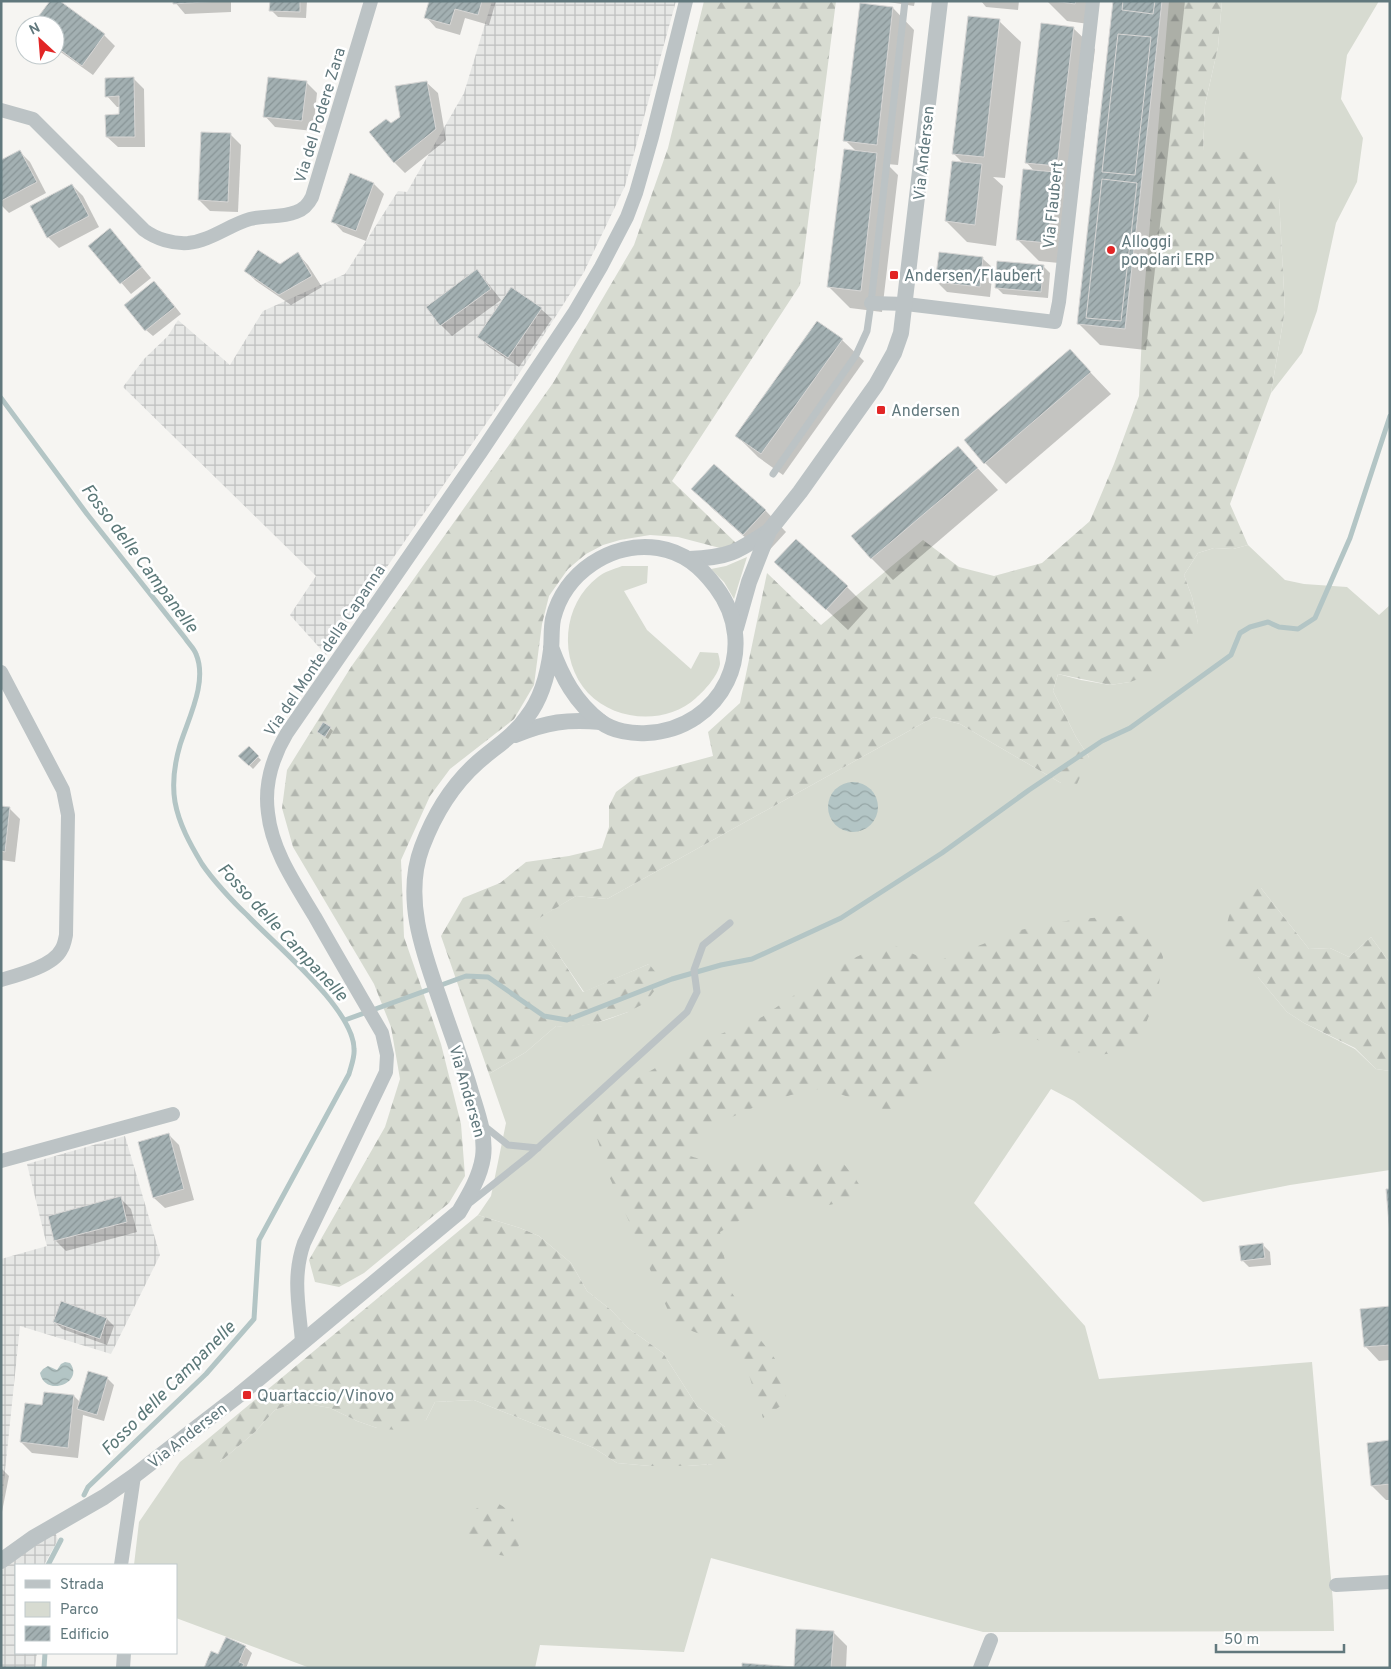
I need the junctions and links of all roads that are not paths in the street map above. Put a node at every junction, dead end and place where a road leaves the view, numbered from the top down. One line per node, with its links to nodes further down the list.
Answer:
1 (371, 1): 6 (street, Via del Podere Zara)
2 (686, 1): 24 (street, Via del Monte della Capanna)
3 (905, 1): 7 (lane)
4 (940, 1): 8 (street, Via Andersen)
5 (1093, 1): 8 (street, Via Flaubert)
6 (1, 110)
7 (871, 303): 8 (street); 9 (lane)
8 (906, 304): 10 (street, Via Andersen)
9 (773, 474)
10 (769, 531): 11 (street, Via Andersen); 12 (street, Via Andersen)
11 (689, 558): 12 (street, Via Andersen); 13 (street, Via Andersen)
12 (736, 628): 15 (street, Via Andersen)
13 (551, 647): 15 (street, Via Andersen); 16 (street, Via Andersen)
14 (1, 672): 18 (street)
15 (601, 722): 16 (street, Via Andersen)
16 (510, 736): 20 (street, Via Andersen)
17 (730, 923): 21 (lane)
18 (1, 980)
19 (173, 1114): 22 (street)
20 (480, 1122): 21 (lane); 23 (street, Via Andersen)
21 (538, 1148): 23 (lane)
22 (1, 1161)
23 (459, 1212): 24 (street, Via Andersen)
24 (302, 1341): 25 (street, Via Andersen)
25 (134, 1476): 26 (street, Via Andersen); 27 (street)
26 (1, 1561)
27 (121, 1564)
28 (1390, 1582): 29 (street)
29 (1336, 1585)
30 (991, 1640): 33 (street)
31 (124, 1654): 32 (street)
32 (123, 1668)
33 (980, 1668)

